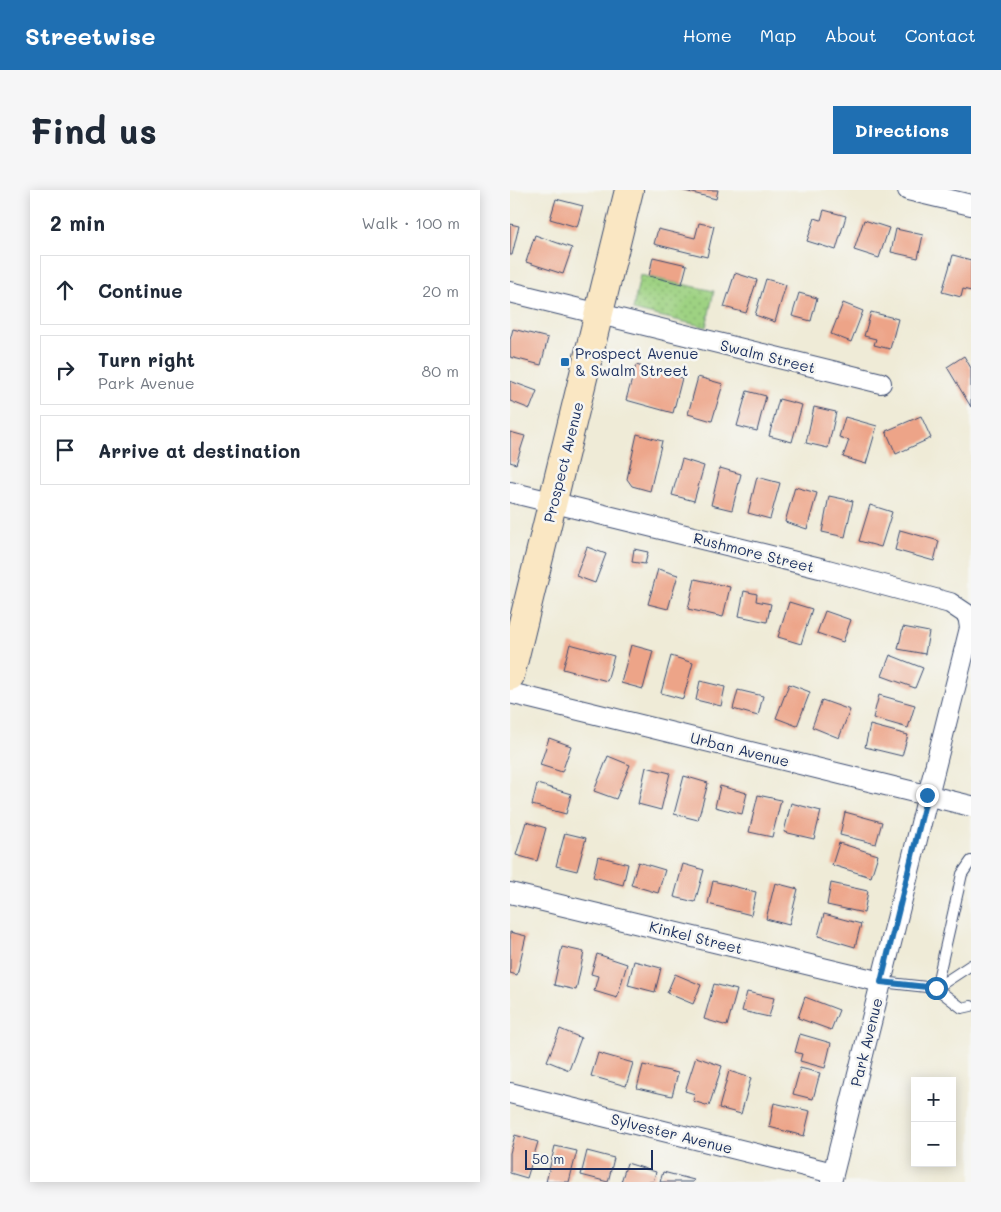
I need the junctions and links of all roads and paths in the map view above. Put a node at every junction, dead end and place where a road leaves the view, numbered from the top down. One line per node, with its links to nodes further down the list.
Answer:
1 (629, 190): 5 (main road, Prospect Avenue)
2 (908, 190): 3 (street)
3 (971, 206)
4 (510, 292): 5 (street, Swalm Street)
5 (599, 314): 6 (street, Swalm Street); 8 (main road, Prospect Avenue)
6 (881, 383)
7 (510, 492): 8 (street, Rushmore Street)
8 (552, 503): 9 (street, Rushmore Street); 10 (main road, Prospect Avenue)
9 (967, 640): 12 (street, Park Avenue)
10 (510, 676)
11 (510, 693): 12 (street, Urban Avenue)
12 (927, 795): 13 (street, Urban Avenue); 17 (street, Park Avenue)
13 (971, 806)
14 (971, 861): 18 (lane)
15 (510, 893): 17 (street, Kinkel Street)
16 (971, 965): 18 (lane)
17 (881, 982): 18 (lane); 21 (street, Park Avenue)
18 (936, 988): 19 (lane)
19 (971, 1006)
20 (510, 1093): 21 (street, Sylvester Avenue)
21 (832, 1178)

